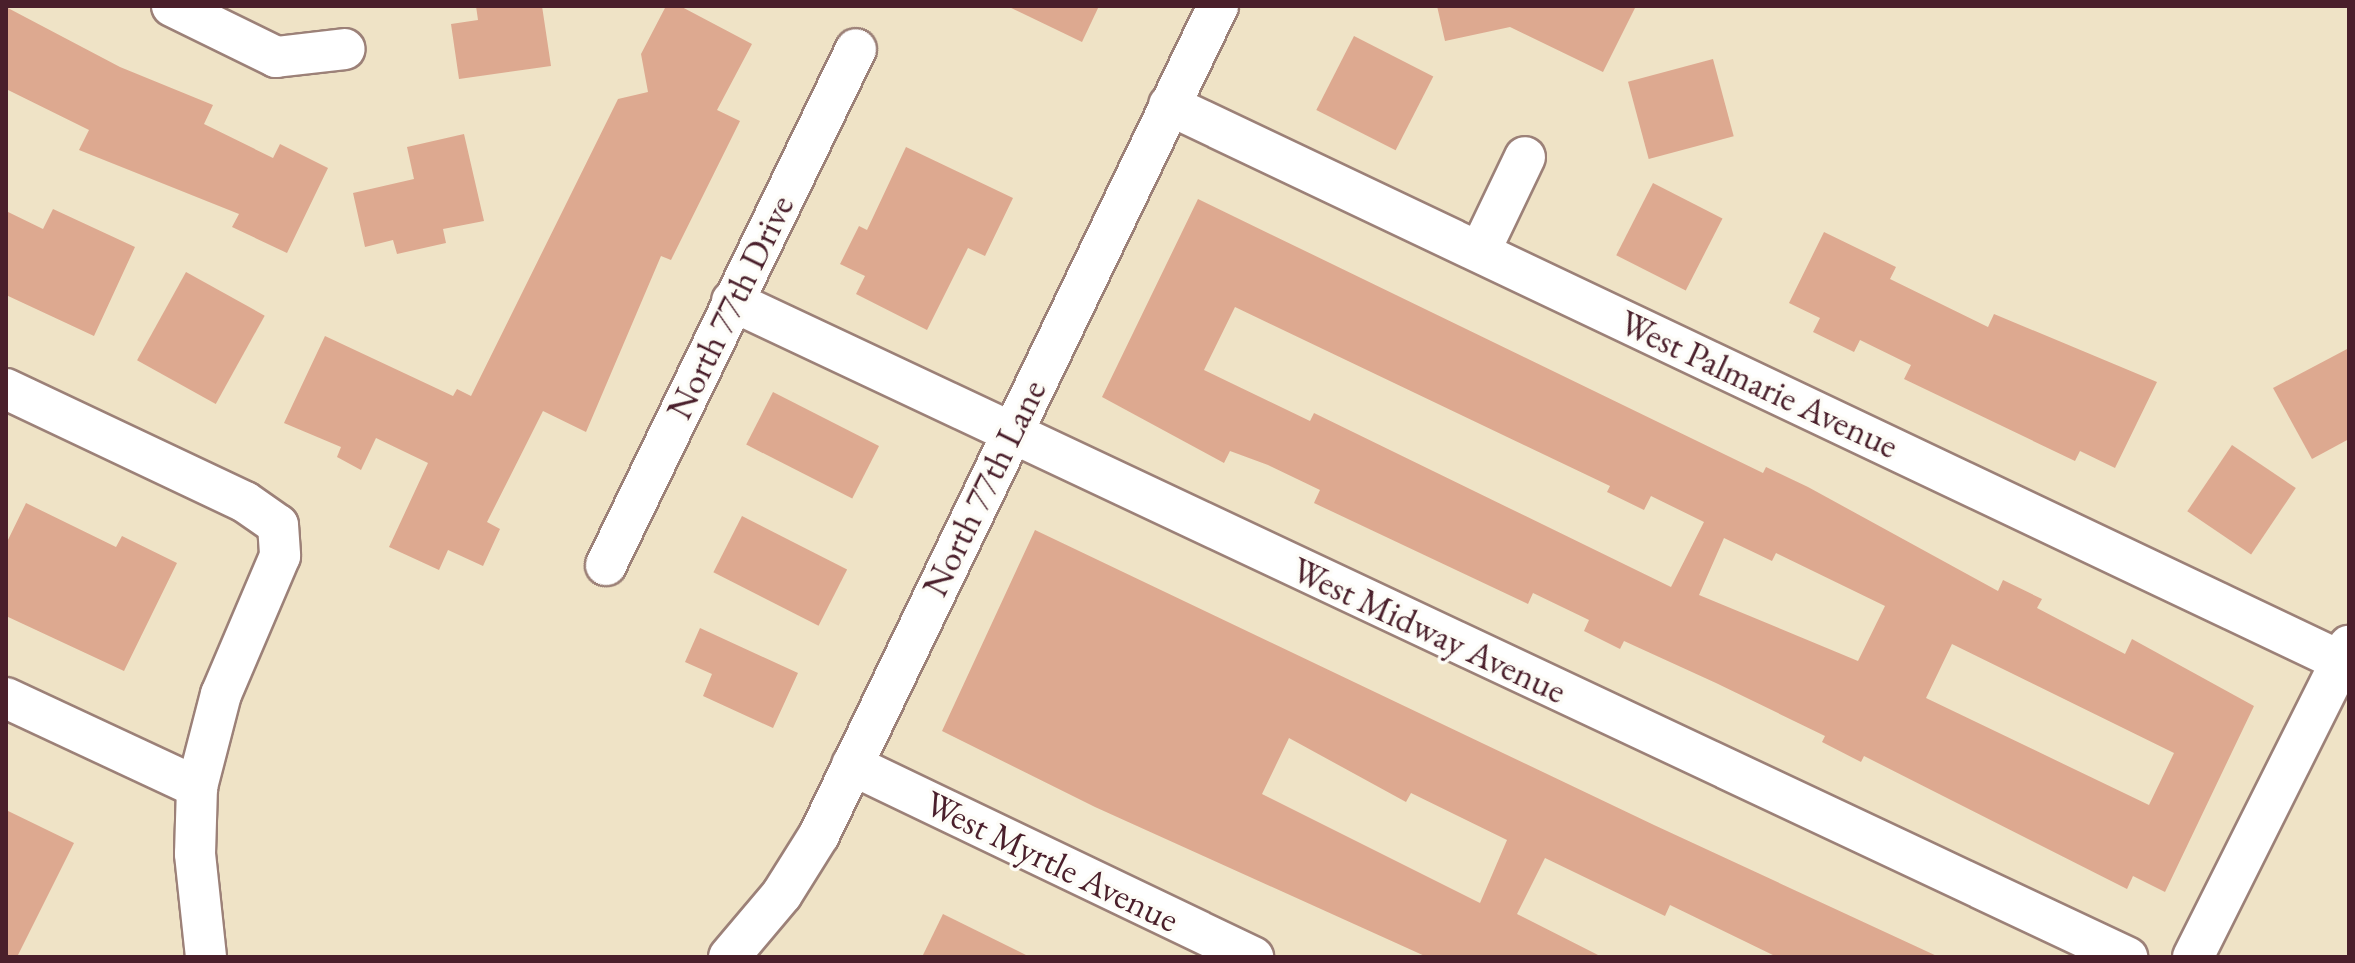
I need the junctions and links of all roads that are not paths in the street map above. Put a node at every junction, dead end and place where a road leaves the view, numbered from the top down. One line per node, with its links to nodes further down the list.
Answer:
1 (172, 6): 3 (street)
2 (1218, 6): 5 (street, North 77th Lane)
3 (345, 49)
4 (856, 49): 8 (street, North 77th Drive)
5 (1169, 105): 7 (street, West Palmarie Avenue); 10 (street, North 77th Lane)
6 (1525, 157): 7 (street)
7 (1480, 251): 12 (street, West Palmarie Avenue)
8 (732, 301): 10 (street, West Midway Avenue); 11 (street, North 77th Drive)
9 (6, 389): 15 (street)
10 (1009, 433): 14 (street, North 77th Lane); 19 (street, West Midway Avenue)
11 (606, 565)
12 (2347, 657): 20 (street)
13 (6, 698): 15 (street)
14 (852, 765): 17 (street, North 77th Lane); 18 (street, West Myrtle Avenue)
15 (197, 787): 16 (street)
16 (206, 957)
17 (729, 957)
18 (1253, 957)
19 (2127, 957)
20 (2193, 957)

